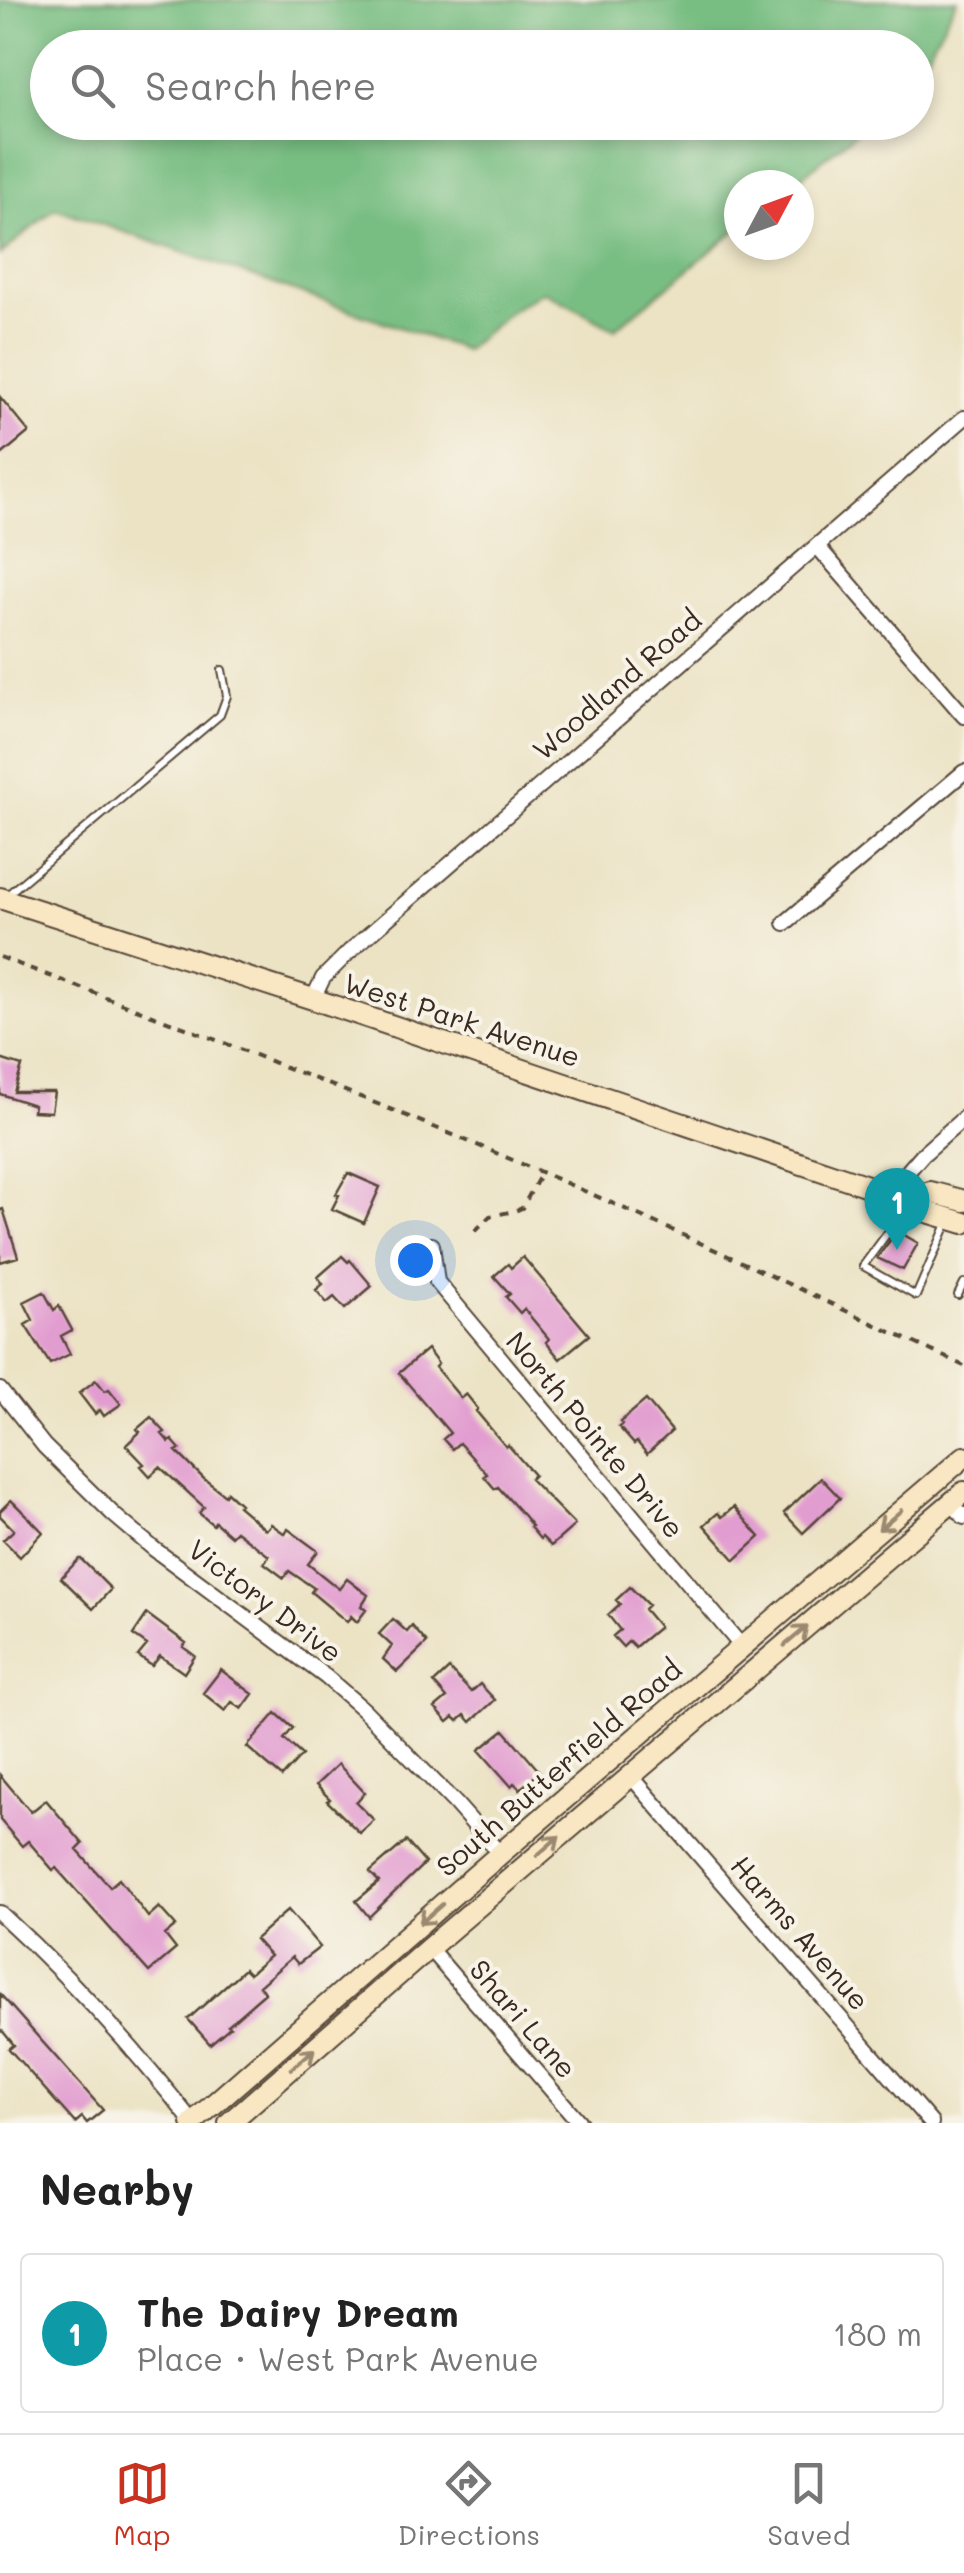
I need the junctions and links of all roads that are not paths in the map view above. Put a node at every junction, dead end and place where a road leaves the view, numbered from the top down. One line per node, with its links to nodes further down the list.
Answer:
1 (964, 418): 2 (street, Woodland Road)
2 (816, 546): 4 (street); 8 (street, Woodland Road)
3 (222, 670): 6 (lane)
4 (964, 716)
5 (964, 772): 7 (street)
6 (1, 898): 8 (main road, West Park Avenue)
7 (785, 923)
8 (313, 999): 10 (main road, West Park Avenue)
9 (964, 1118): 10 (street)
10 (906, 1199): 11 (main road, West Park Avenue); 12 (main road, West Park Avenue); 12 (lane)
11 (964, 1201)
12 (957, 1221)
13 (432, 1244): 19 (street, North Pointe Drive)
14 (964, 1283): 15 (lane)
15 (958, 1296)
16 (0, 1390): 21 (street, Victory Drive)
17 (964, 1457): 19 (main road, South Butterfield Road, one-way to 19)
18 (960, 1504): 20 (main road, South Butterfield Road, one-way to 18)
19 (742, 1647): 21 (main road, South Butterfield Road)
20 (631, 1776): 23 (main road, South Butterfield Road, one-way to 20); 27 (street, Harms Avenue)
21 (500, 1854): 24 (main road, South Butterfield Road, one-way to 24)
22 (0, 1913): 24 (street)
23 (429, 1948): 25 (main road, South Butterfield Road, one-way to 23); 26 (street, Shari Lane)
24 (192, 2123)
25 (229, 2123)
26 (580, 2123)
27 (930, 2123)

